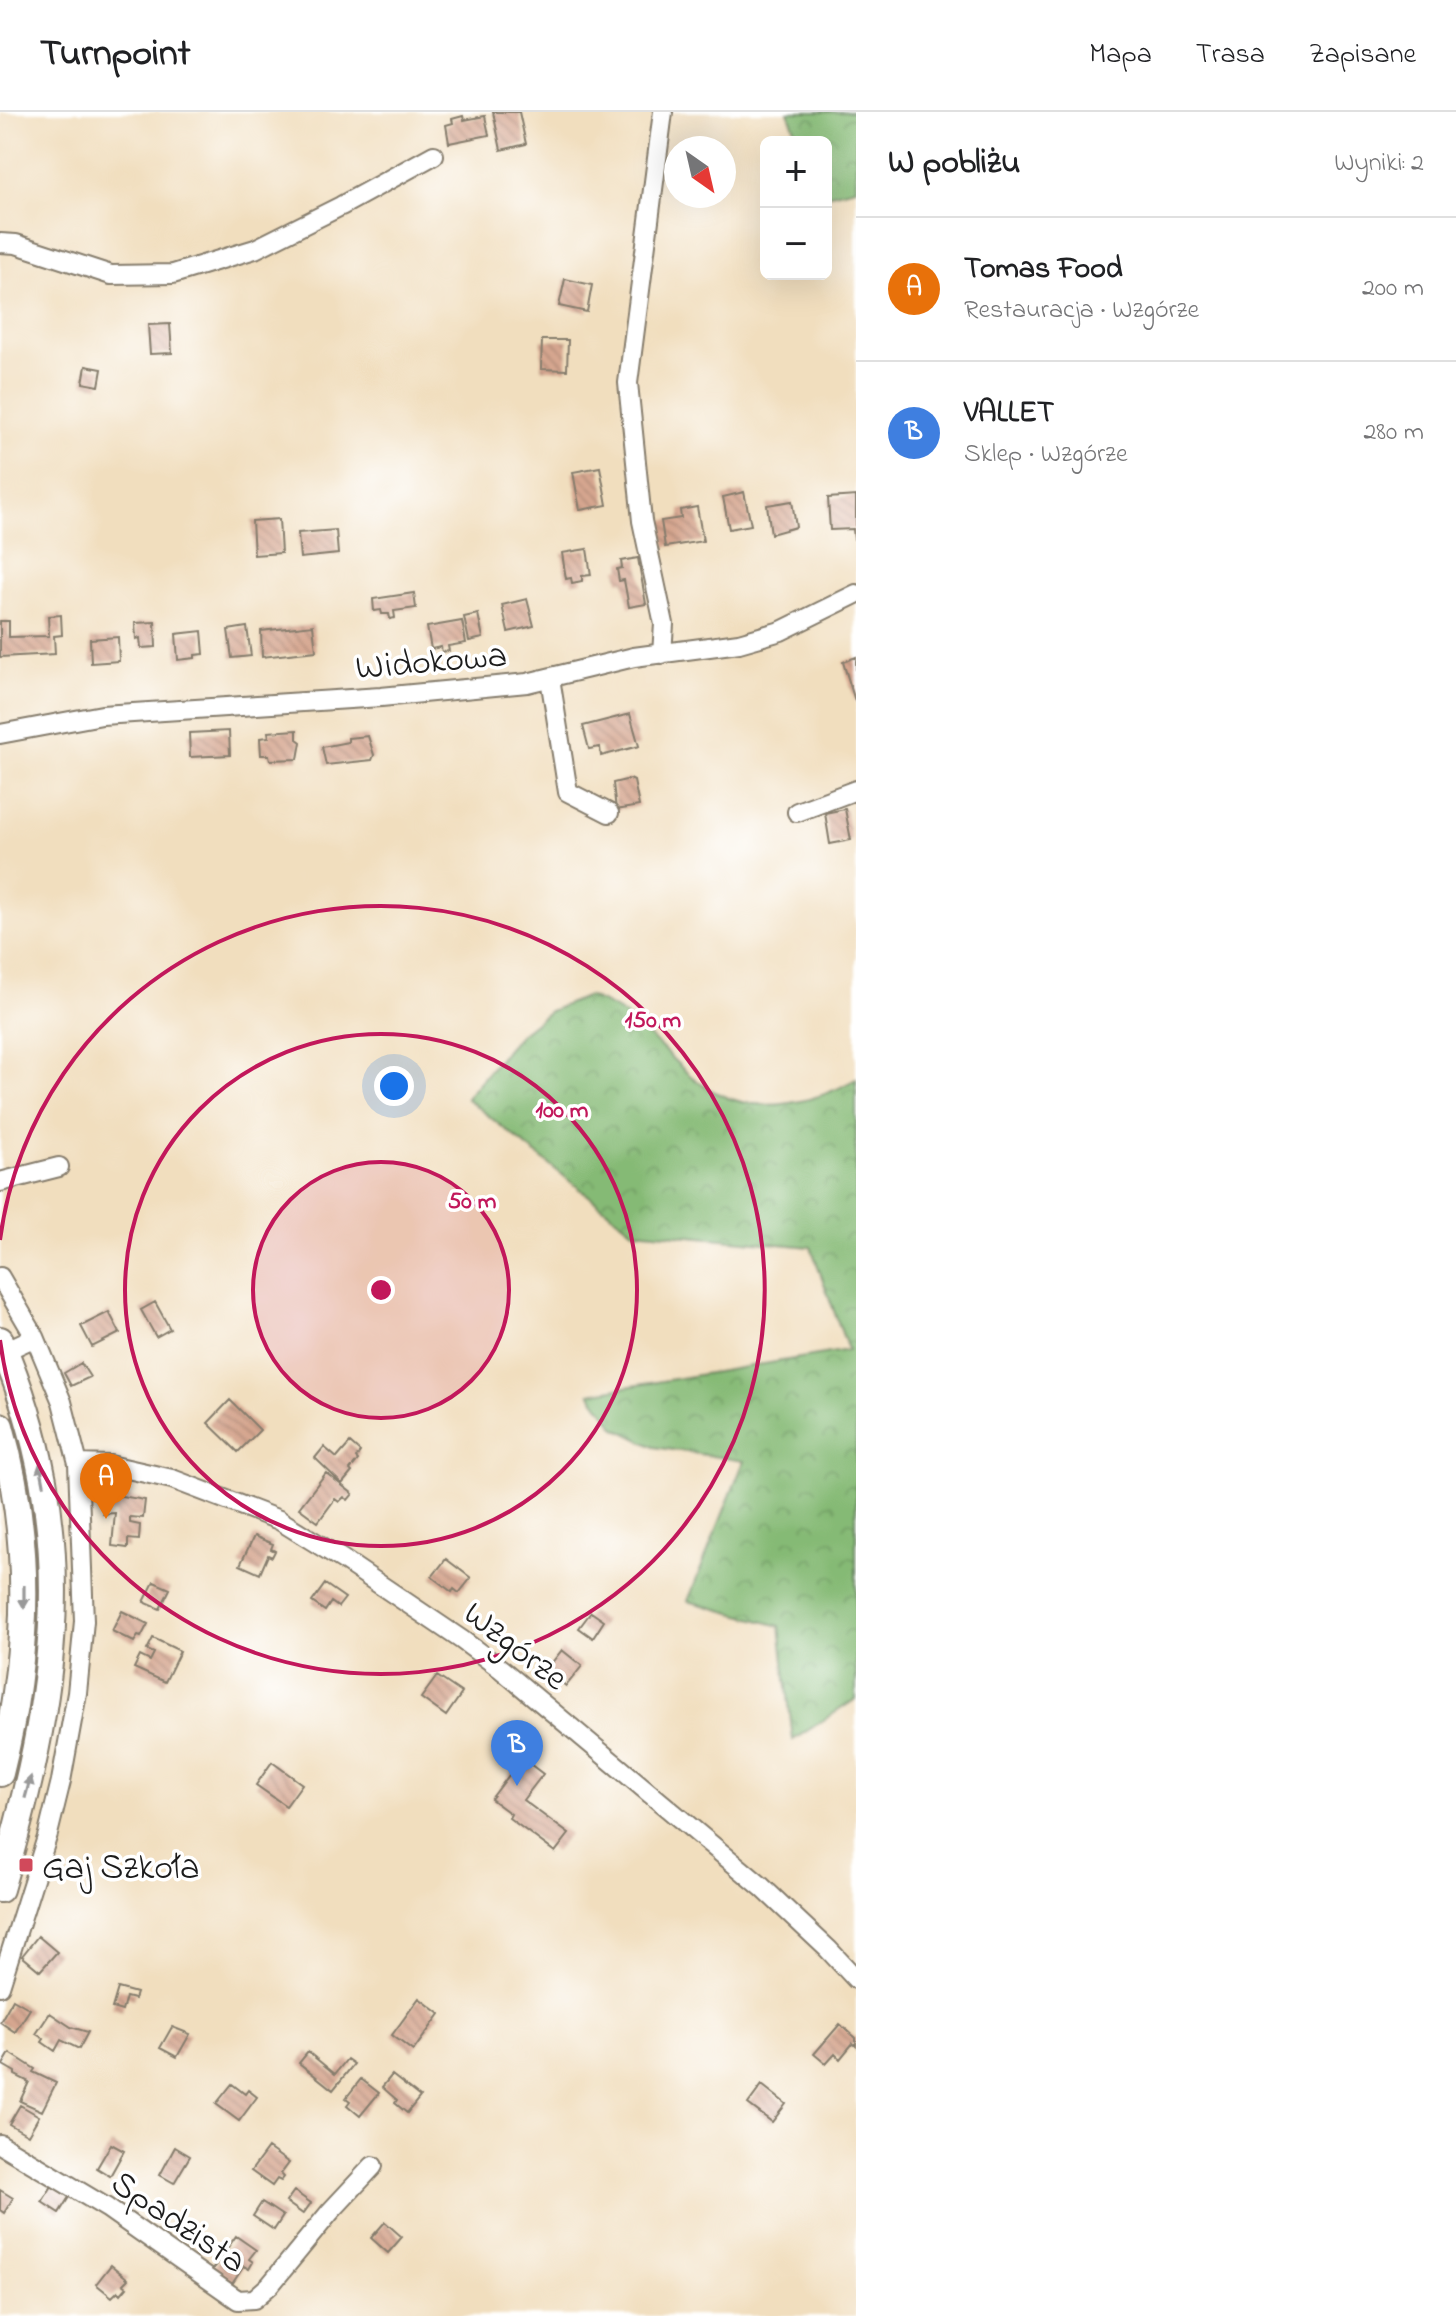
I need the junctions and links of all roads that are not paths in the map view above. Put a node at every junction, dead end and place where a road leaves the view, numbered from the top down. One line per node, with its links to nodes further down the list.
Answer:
1 (663, 112): 5 (street)
2 (434, 155): 3 (street)
3 (0, 243)
4 (856, 594): 5 (street, Widokowa)
5 (662, 654): 6 (street, Widokowa)
6 (550, 678): 7 (street, Widokowa); 10 (street)
7 (0, 734)
8 (856, 790): 9 (street)
9 (797, 812)
10 (609, 813)
11 (59, 1167): 12 (street)
12 (0, 1182)
13 (0, 1277): 14 (street)
14 (35, 1337): 15 (street); 17 (street)
15 (2, 1345): 19 (highway, one-way to 15)
16 (0, 1426): 20 (highway, one-way to 20)
17 (78, 1464): 18 (street); 22 (street, Wzgórze)
18 (83, 1545): 19 (street); 23 (street)
19 (52, 1551): 21 (highway, one-way to 19)
20 (0, 1773)
21 (0, 1889)
22 (856, 1979)
23 (0, 1986)
24 (0, 2144): 25 (street, Spadzista)
25 (373, 2166)

